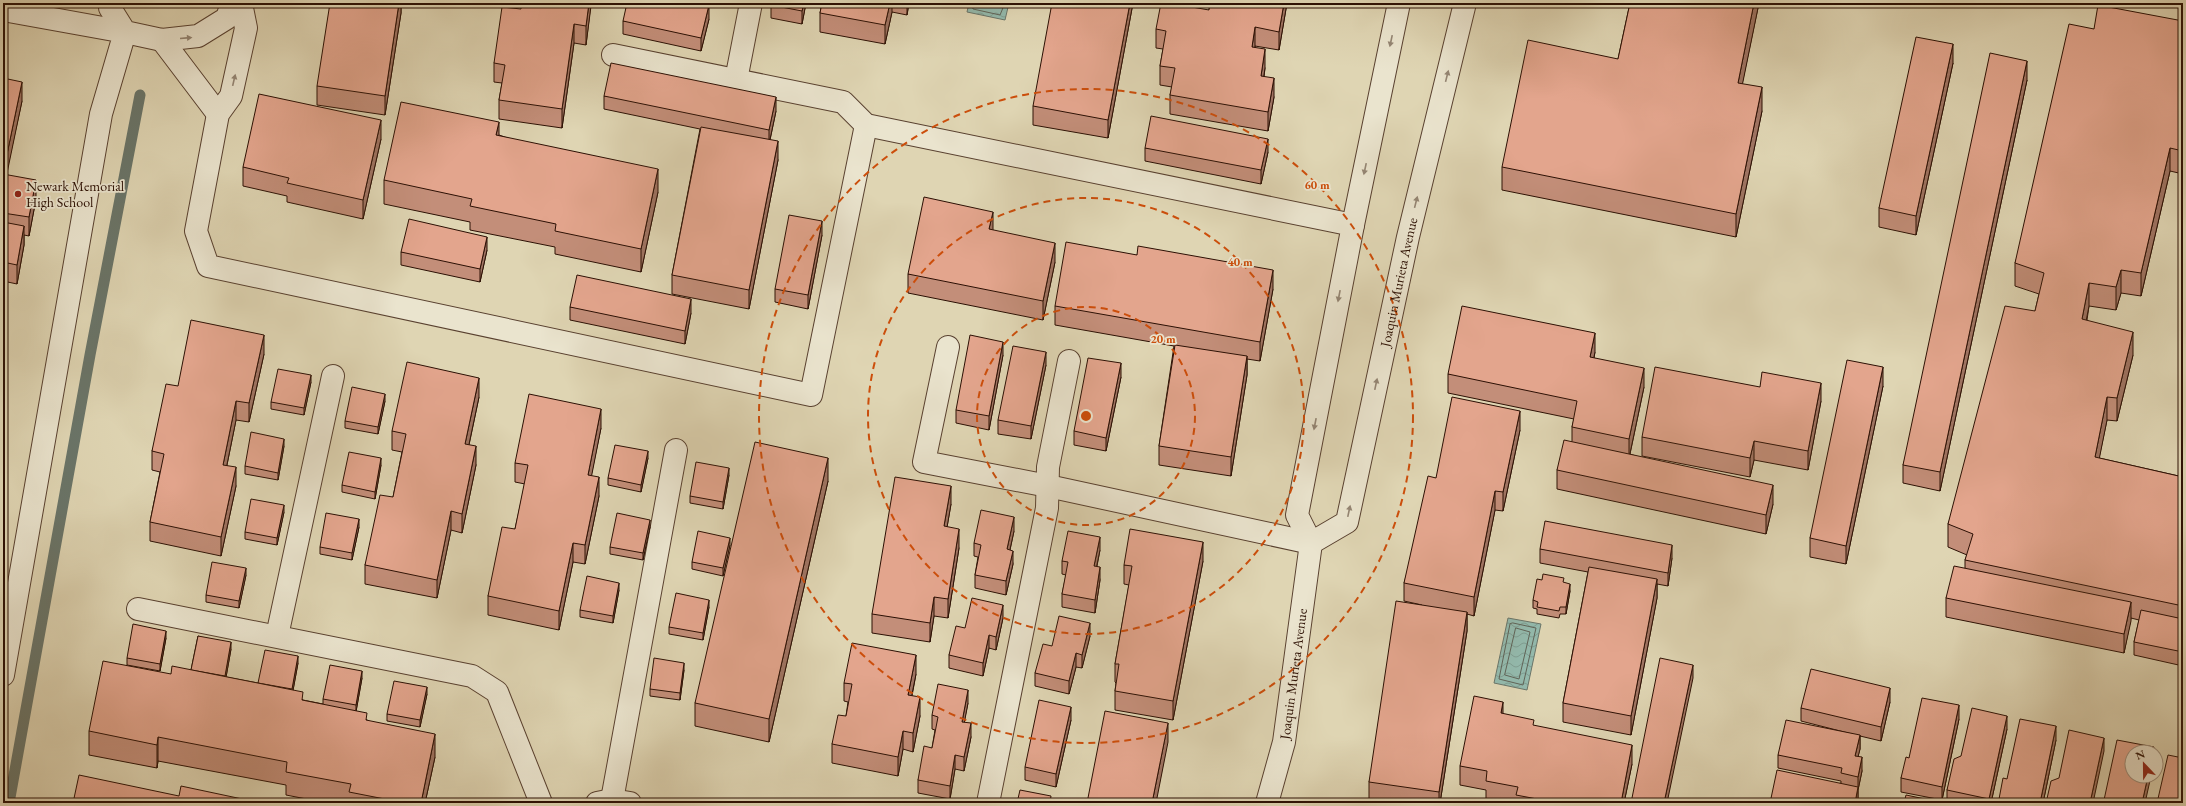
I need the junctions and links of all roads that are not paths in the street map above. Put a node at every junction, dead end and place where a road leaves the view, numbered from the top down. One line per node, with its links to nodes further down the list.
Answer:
1 (110, 3): 8 (street)
2 (232, 3): 9 (street, one-way to 2)
3 (241, 3): 12 (street, one-way to 3)
4 (752, 3): 11 (street)
5 (1399, 3): 14 (street, one-way to 14)
6 (1465, 3): 20 (street, Joaquin Murieta Avenue, one-way to 6)
7 (3, 10): 8 (street)
8 (125, 32): 9 (street); 23 (street)
9 (162, 40): 12 (street)
10 (613, 55): 11 (street)
11 (736, 80): 13 (street)
12 (218, 114): 13 (street)
13 (866, 125): 14 (street)
14 (1353, 225): 20 (street, one-way to 20)
15 (948, 347): 19 (street)
16 (1069, 361): 19 (street)
17 (333, 376): 22 (street)
18 (676, 450): 24 (street)
19 (1048, 486): 20 (street); 26 (street)
20 (1311, 543): 27 (street, Joaquin Murieta Avenue)
21 (138, 609): 22 (street)
22 (277, 636): 25 (street)
23 (3, 675)
24 (613, 802)
25 (541, 803)
26 (988, 803)
27 (1267, 803)

